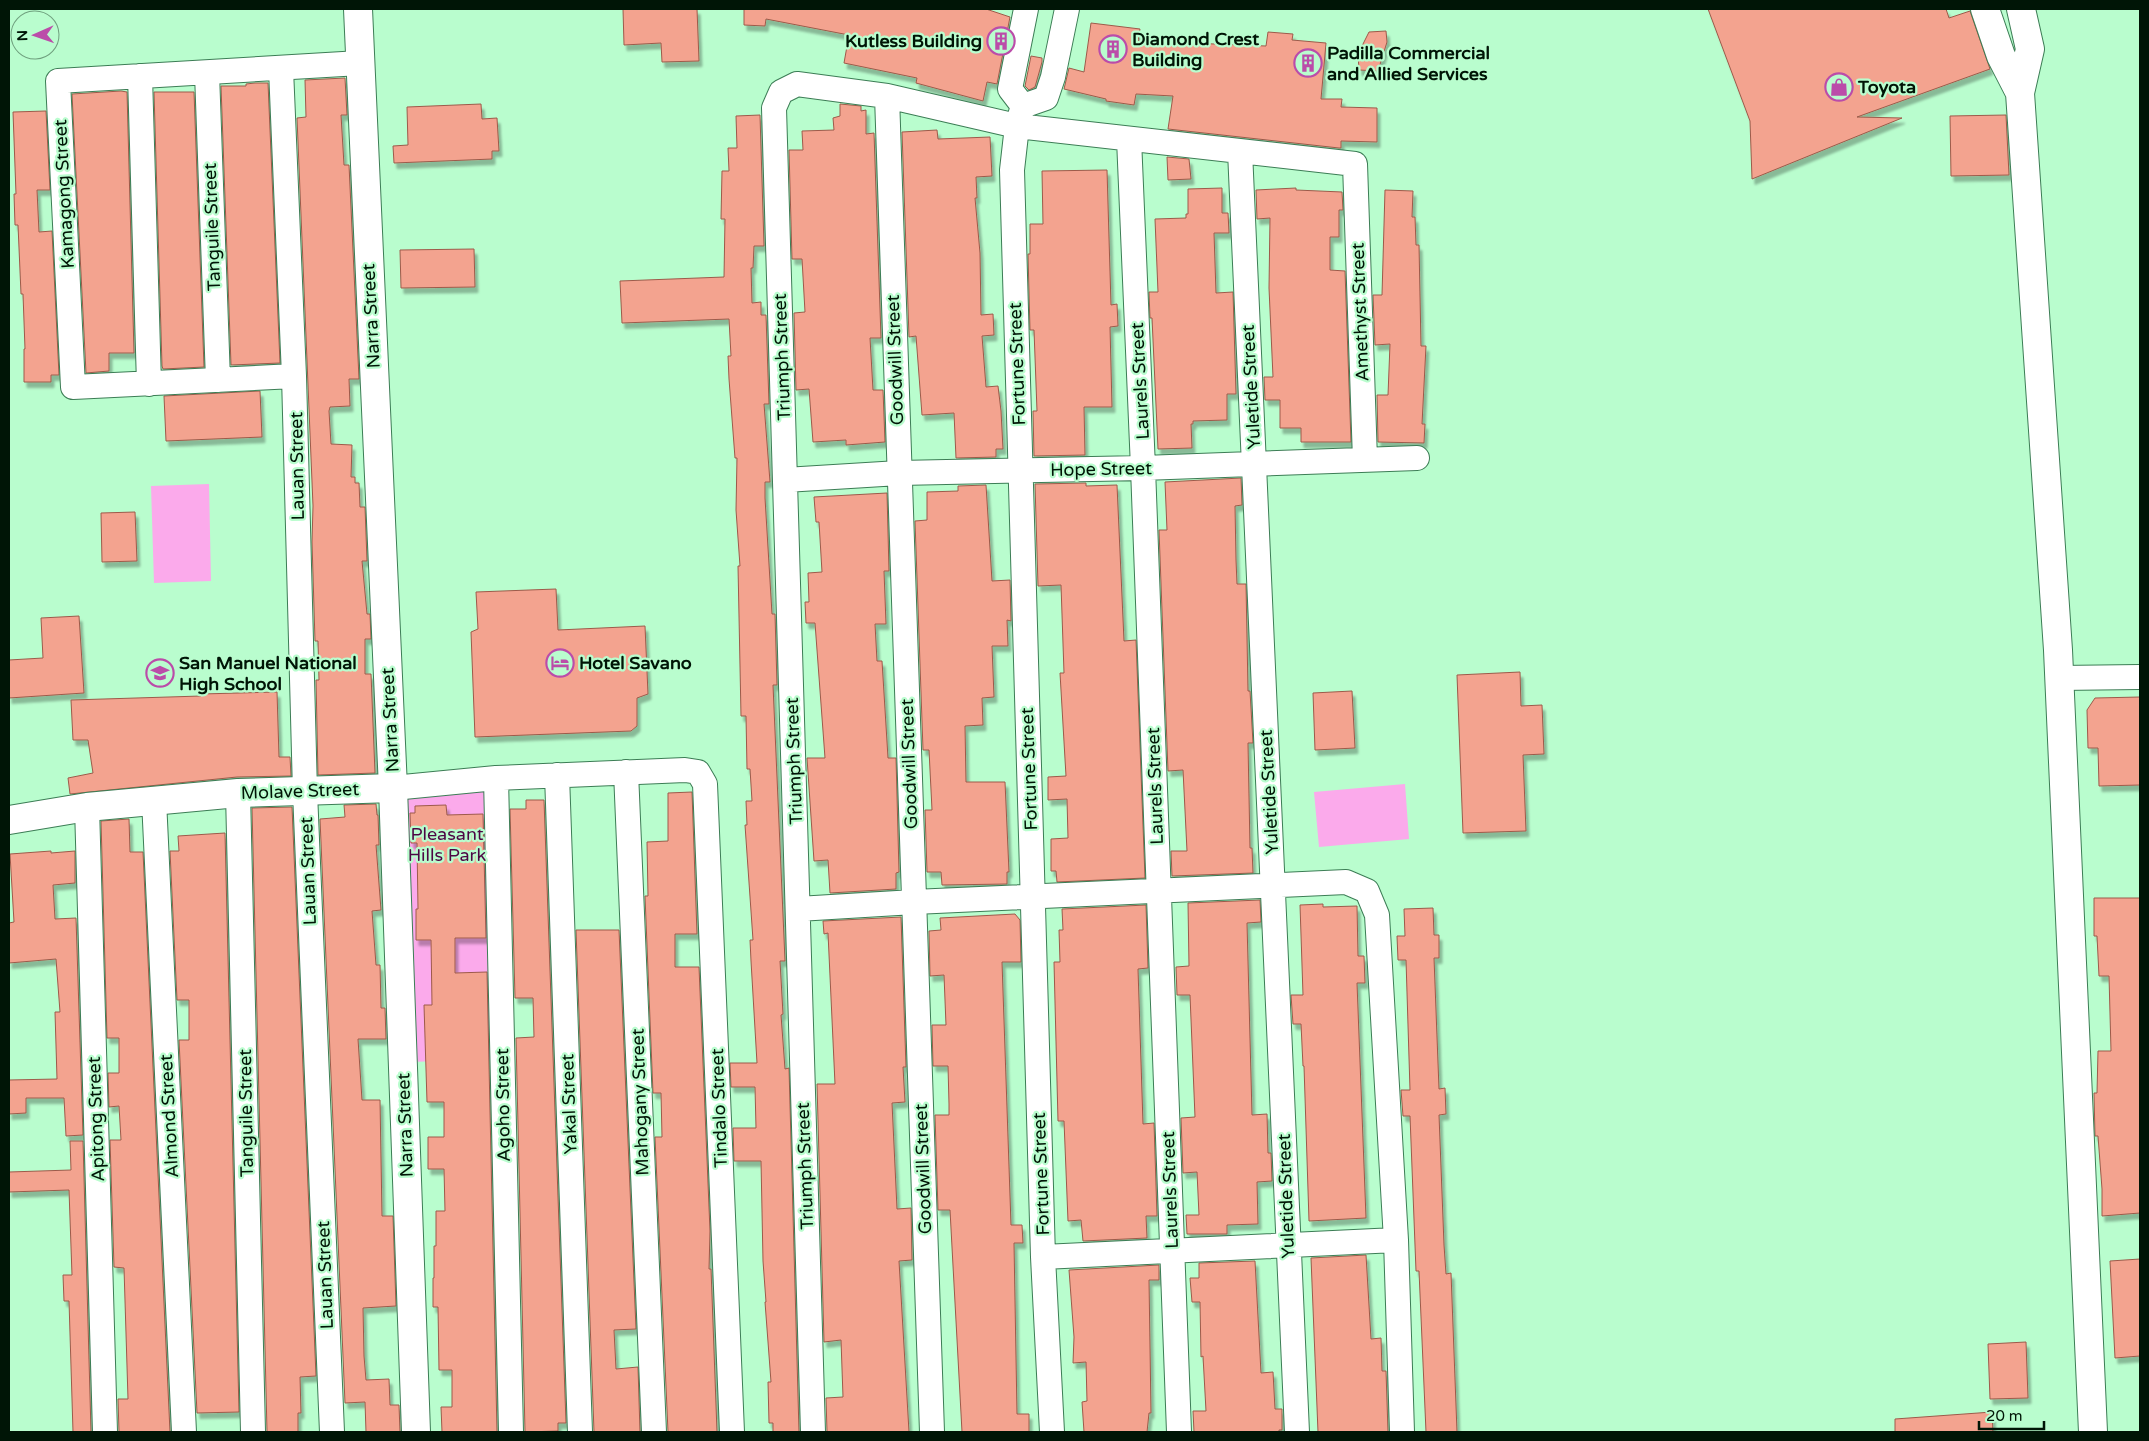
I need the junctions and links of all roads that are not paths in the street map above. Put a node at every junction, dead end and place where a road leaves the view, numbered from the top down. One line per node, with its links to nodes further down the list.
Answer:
1 (358, 9): 6 (street, Narra Street)
2 (1026, 9): 12 (street)
3 (1067, 9): 12 (street)
4 (1985, 9): 10 (street)
5 (2021, 9): 10 (street)
6 (360, 63): 7 (street, Kamagong Street); 31 (street, Narra Street)
7 (282, 69): 8 (street, Kamagong Street); 15 (street, Lauan Street)
8 (207, 73): 9 (street, Kamagong Street); 16 (street, Tanguile Street)
9 (140, 76): 17 (street); 17 (street, Kamagong Street)
10 (2020, 93): 26 (street)
11 (887, 96): 12 (street); 23 (street, Goodwill Street); 24 (street, Triumph Street)
12 (1020, 116): 13 (street); 22 (street, Fortune Street)
13 (1129, 139): 14 (street); 21 (street, Laurels Street)
14 (1240, 151): 19 (street, Amethyst Street); 20 (street, Yuletide Street)
15 (294, 376): 16 (street, Kamagong Street); 32 (street, Lauan Street)
16 (218, 380): 17 (street, Kamagong Street)
17 (149, 384)
18 (1417, 458): 19 (street, Hope Street)
19 (1365, 460): 20 (street, Hope Street)
20 (1254, 464): 21 (street, Hope Street); 37 (street, Yuletide Street)
21 (1143, 468): 22 (street, Hope Street); 38 (street, Laurels Street)
22 (1020, 470): 23 (street, Hope Street); 39 (street, Fortune Street)
23 (899, 473): 24 (street, Hope Street); 40 (street, Goodwill Street)
24 (786, 480): 41 (street, Triumph Street)
25 (2140, 677): 26 (street)
26 (2059, 678): 61 (street)
27 (626, 772): 28 (street, Molave Street); 30 (street, Molave Street); 53 (street, Mahogany Street)
28 (558, 775): 29 (street, Molave Street); 52 (street, Yakal Street)
29 (496, 778): 31 (street, Molave Street); 51 (street, Agoho Street)
30 (705, 784): 54 (street, Tindalo Street)
31 (393, 788): 32 (street, Molave Street); 50 (street, Narra Street)
32 (305, 792): 33 (street, Molave Street); 49 (street, Lauan Street)
33 (238, 793): 34 (street, Molave Street); 48 (street, Tanguile Street)
34 (154, 800): 35 (street, Molave Street); 47 (street, Almond Street)
35 (87, 807): 36 (street, Molave Street); 46 (street, Apitong Street)
36 (9, 820)
37 (1273, 886): 38 (street); 42 (street); 43 (street, Yuletide Street)
38 (1159, 890): 39 (street); 44 (street, Laurels Street)
39 (1032, 897): 40 (street); 45 (street, Fortune Street)
40 (914, 902): 41 (street); 56 (street, Goodwill Street)
41 (798, 909): 55 (street, Triumph Street)
42 (1396, 1240): 43 (street); 60 (street)
43 (1288, 1245): 44 (street); 59 (street, Yuletide Street)
44 (1172, 1249): 45 (street); 58 (street, Laurels Street)
45 (1043, 1257): 57 (street, Fortune Street)
46 (105, 1432)
47 (184, 1432)
48 (253, 1432)
49 (332, 1432)
50 (416, 1432)
51 (511, 1432)
52 (580, 1432)
53 (654, 1432)
54 (732, 1432)
55 (813, 1432)
56 (932, 1432)
57 (1052, 1432)
58 (1179, 1432)
59 (1297, 1432)
60 (1402, 1432)
61 (2092, 1432)

